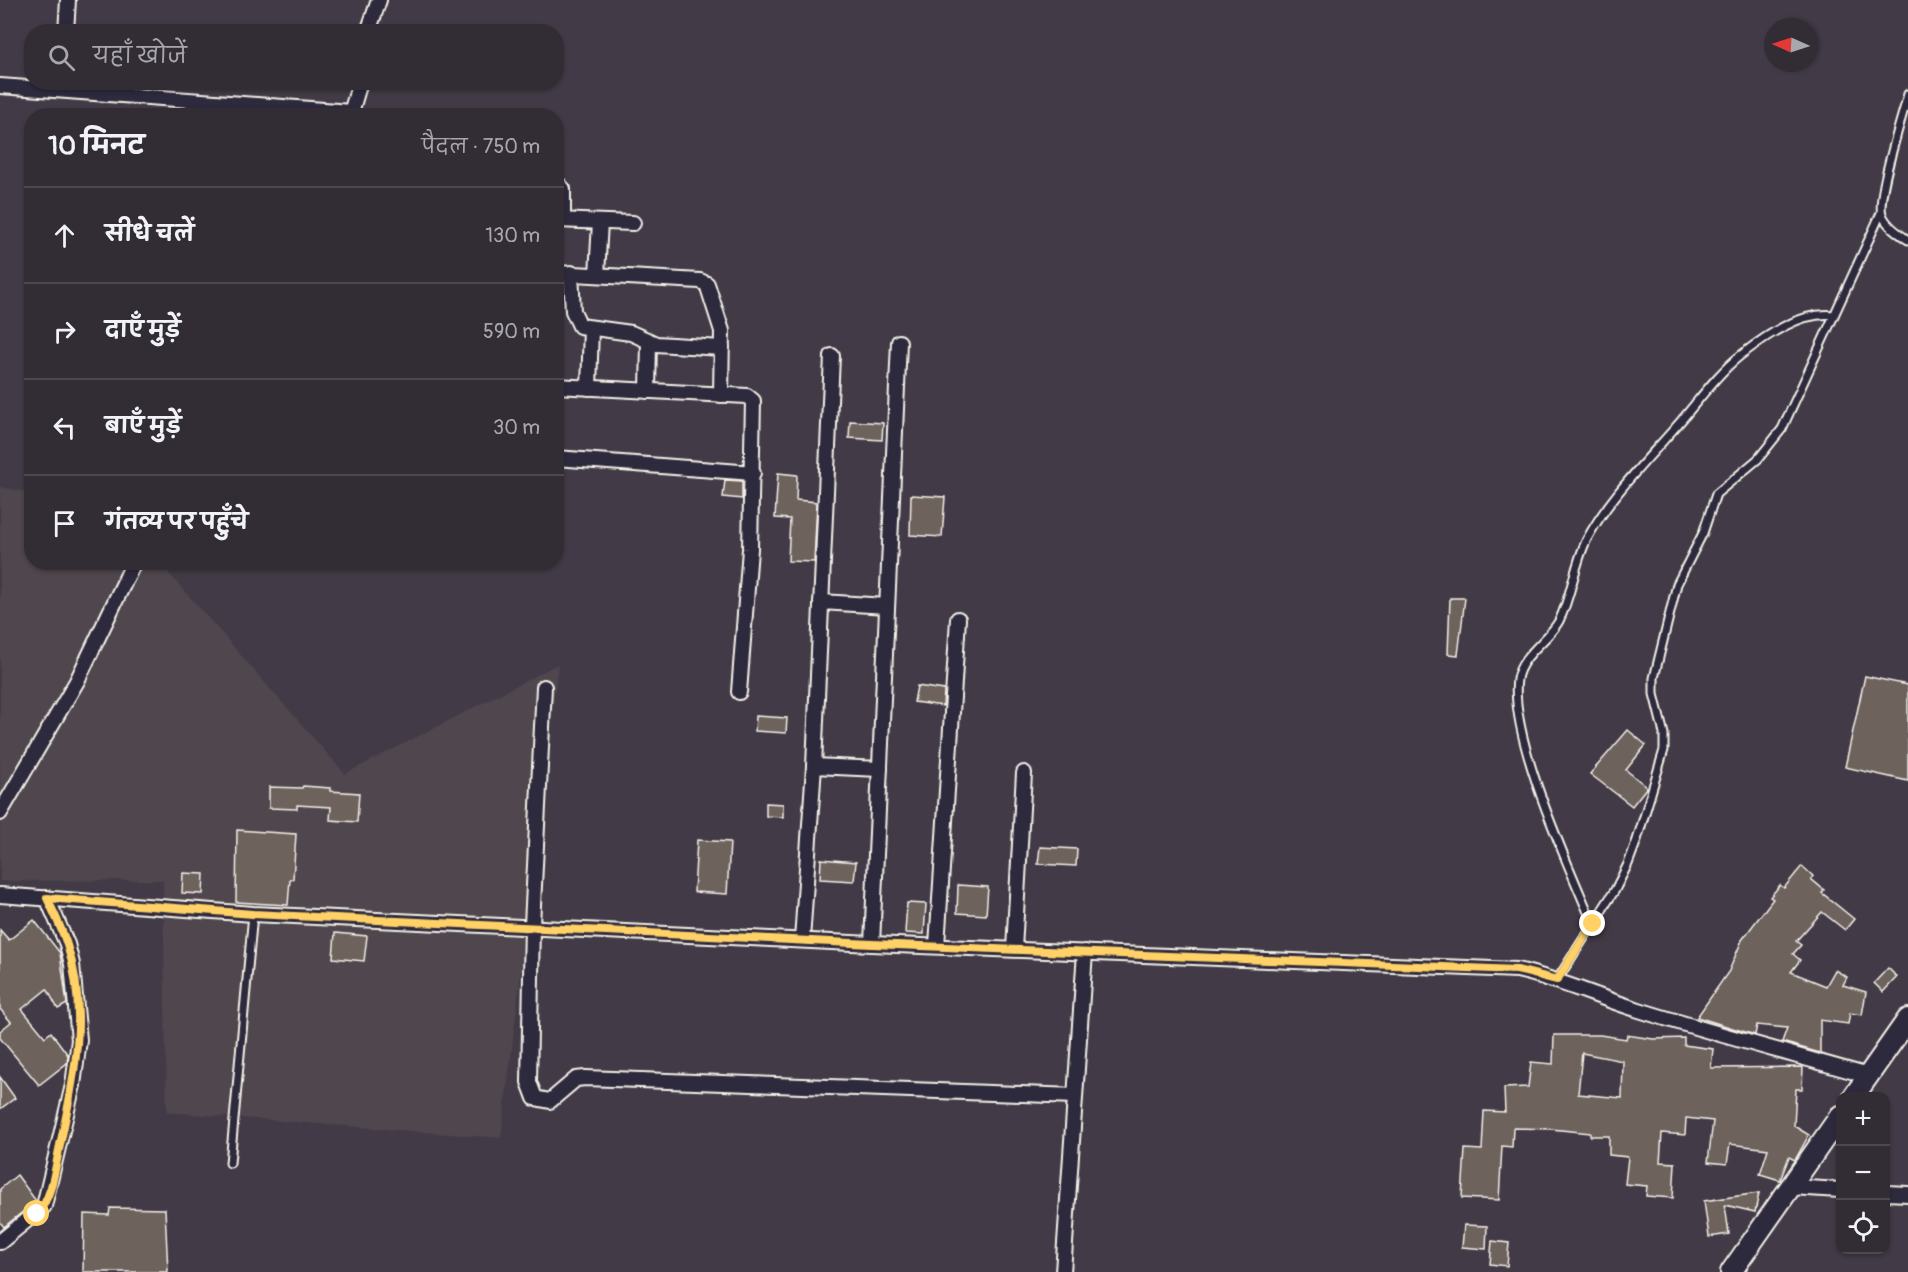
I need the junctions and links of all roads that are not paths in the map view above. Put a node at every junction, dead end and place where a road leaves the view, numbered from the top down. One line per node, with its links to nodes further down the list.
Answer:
1 (68, 0): 3 (street)
2 (379, 0): 4 (street)
3 (66, 24)
4 (371, 24)
5 (0, 86): 6 (street)
6 (24, 86)
7 (95, 90): 10 (street)
8 (358, 90): 11 (street)
9 (1908, 94): 12 (lane)
10 (287, 108)
11 (353, 108)
12 (1881, 213): 16 (lane); 19 (lane)
13 (564, 220): 14 (street)
14 (600, 222): 15 (street); 18 (street)
15 (633, 223)
16 (1908, 240)
17 (564, 273): 18 (street); 20 (street)
18 (597, 275): 23 (street)
19 (1834, 315): 44 (lane); 44 (lane)
20 (591, 328): 21 (street); 26 (street)
21 (649, 341): 23 (street); 27 (street)
22 (899, 342): 33 (street)
23 (722, 348): 28 (street)
24 (832, 356): 32 (street)
25 (564, 386): 26 (street)
26 (589, 388): 27 (street)
27 (648, 391): 28 (street)
28 (721, 395): 30 (street)
29 (564, 459): 30 (street)
30 (753, 473): 36 (street)
31 (130, 570): 40 (street)
32 (821, 602): 33 (street); 37 (street)
33 (887, 606): 38 (street)
34 (958, 619): 48 (street)
35 (544, 687): 45 (street)
36 (739, 692)
37 (814, 766): 38 (street); 46 (street)
38 (880, 769): 47 (street)
39 (1024, 773): 49 (street)
40 (0, 813)
41 (0, 895): 42 (street)
42 (47, 898): 43 (street); 62 (street)
43 (253, 914): 45 (street); 57 (lane)
44 (1593, 924): 51 (lane)
45 (532, 926): 46 (street); 55 (street)
46 (802, 940): 47 (street)
47 (872, 944): 48 (street)
48 (937, 946): 49 (street)
49 (1014, 950): 50 (street)
50 (1086, 952): 51 (street); 55 (street)
51 (1557, 980): 53 (street)
52 (1908, 1019): 53 (main road)
53 (1869, 1076): 54 (main road)
54 (1857, 1092)
55 (1076, 1096): 63 (street)
56 (1836, 1122): 58 (main road)
57 (230, 1163)
58 (1791, 1187): 59 (street); 64 (main road)
59 (1836, 1190)
60 (1890, 1193): 61 (street)
61 (1908, 1194)
62 (0, 1242)
63 (1063, 1272)
64 (1731, 1272)

